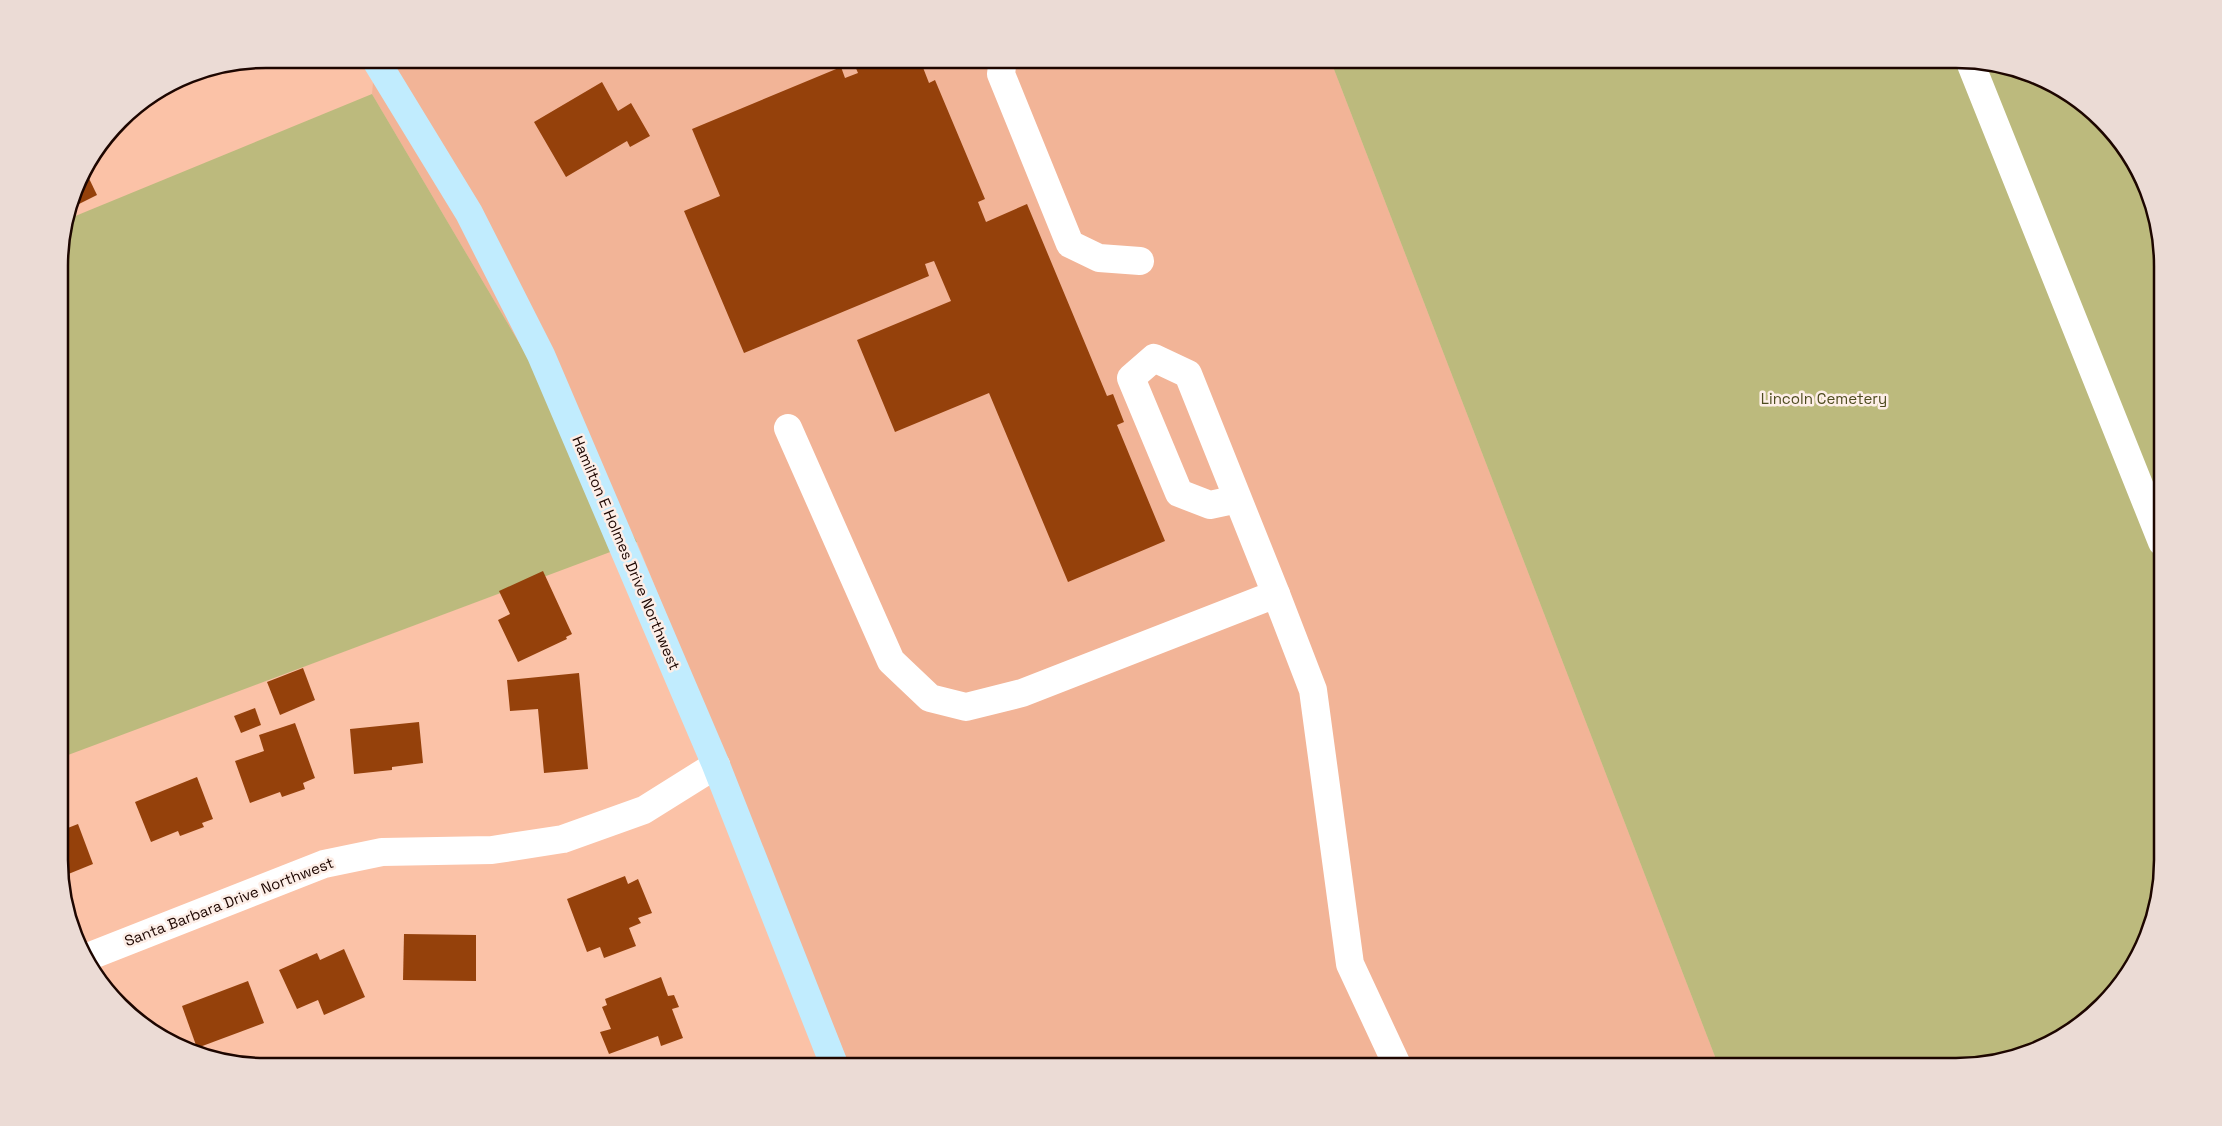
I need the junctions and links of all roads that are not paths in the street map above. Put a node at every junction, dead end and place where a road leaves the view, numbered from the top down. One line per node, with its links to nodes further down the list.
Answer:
1 (380, 68): 9 (main road, Hamilton E Holmes Drive Northwest)
2 (1002, 68): 4 (street)
3 (1973, 68): 7 (street)
4 (1140, 261)
5 (788, 428): 8 (street)
6 (1238, 499): 6 (street); 8 (street)
7 (2154, 522)
8 (1276, 594): 12 (street)
9 (716, 765): 10 (street, Santa Barbara Drive Northwest); 11 (main road, Hamilton E Holmes Drive Northwest)
10 (92, 955)
11 (831, 1058)
12 (1394, 1058)

